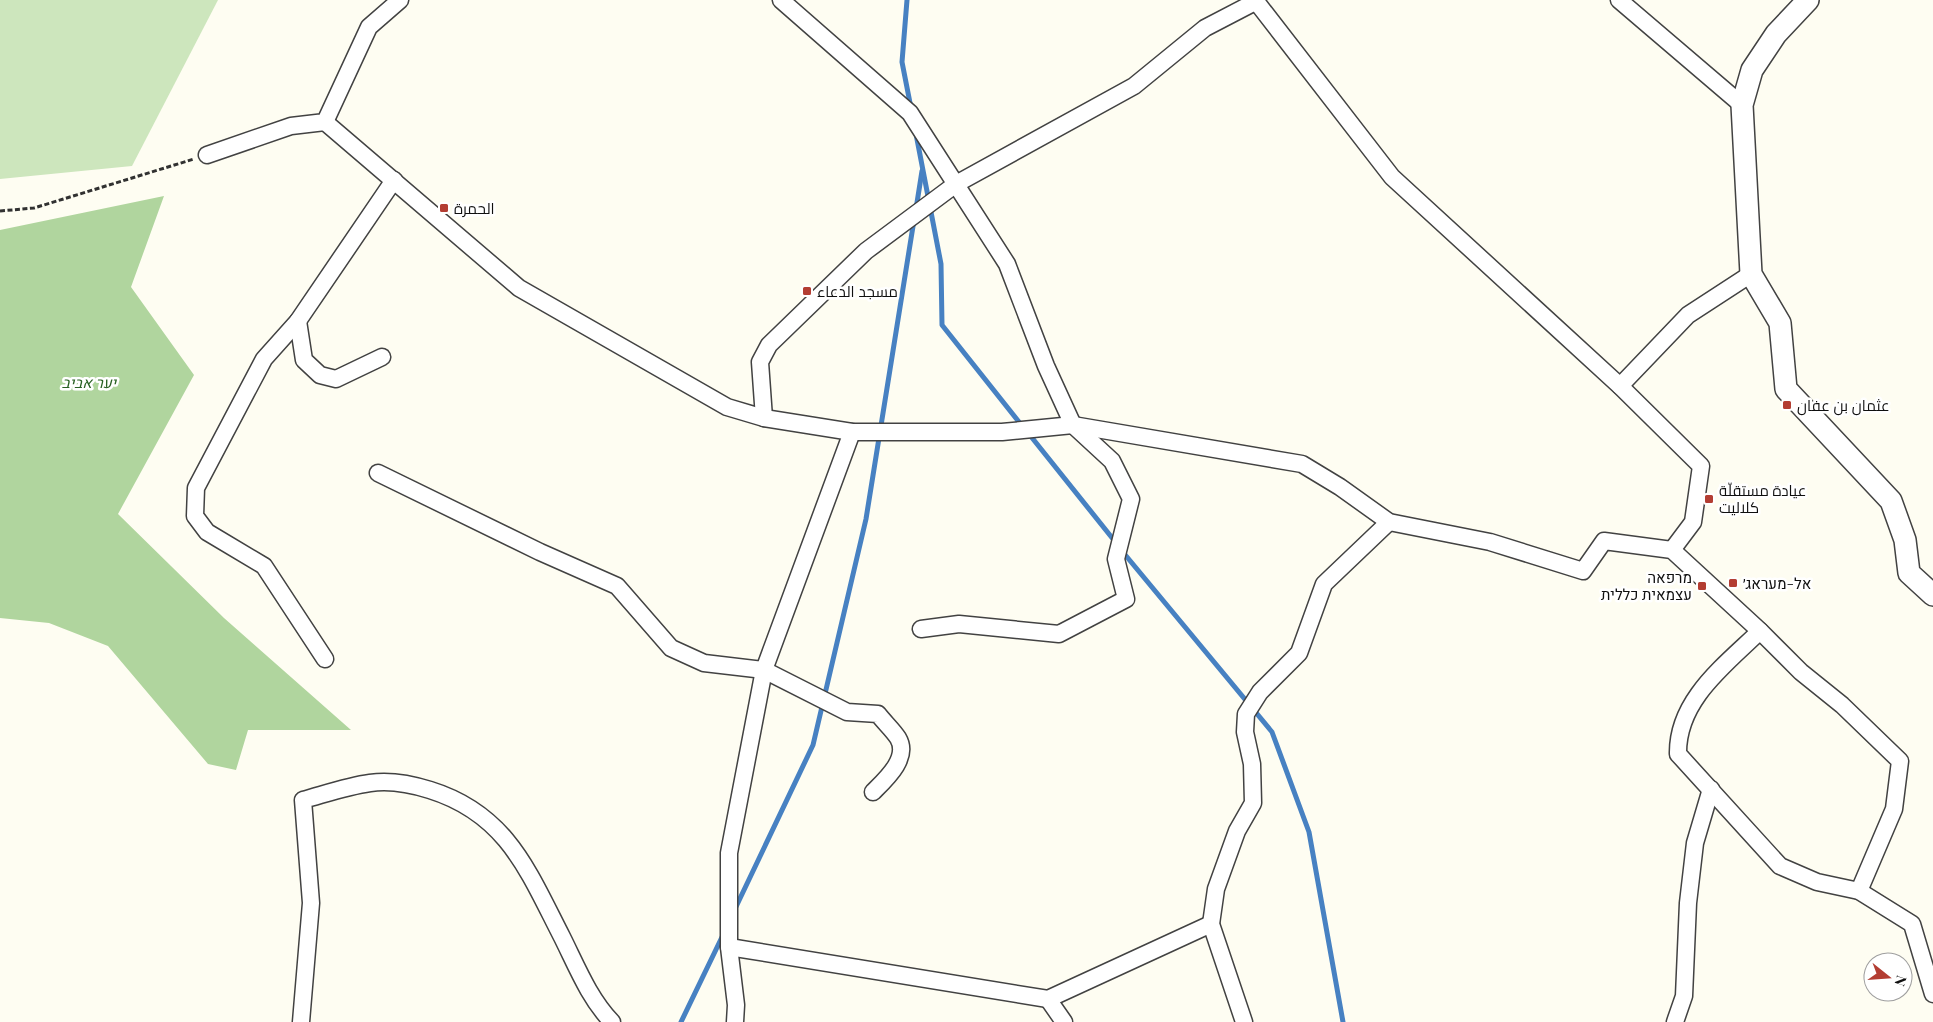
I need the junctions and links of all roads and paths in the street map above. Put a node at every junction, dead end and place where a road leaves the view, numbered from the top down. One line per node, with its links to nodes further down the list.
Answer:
1 (400, 0): 7 (street)
2 (781, 0): 10 (street)
3 (1619, 0): 6 (street)
4 (1808, 0): 6 (street)
5 (1255, 1): 10 (street); 15 (street)
6 (1742, 105): 12 (street)
7 (325, 122): 8 (street); 9 (street)
8 (207, 155): 11 (path)
9 (394, 180): 13 (street); 16 (street)
10 (956, 184): 16 (street); 17 (street)
11 (0, 211)
12 (1751, 274): 15 (street); 22 (street)
13 (298, 321): 14 (street); 25 (street)
14 (382, 357)
15 (1620, 386): 21 (street)
16 (764, 418): 18 (street)
17 (1073, 425): 18 (street); 20 (street); 23 (street)
18 (852, 432): 26 (street)
19 (378, 473): 26 (street)
20 (1389, 522): 21 (street); 30 (street)
21 (1672, 550): 24 (street)
22 (1933, 595)
23 (921, 629)
24 (1760, 631): 27 (street); 29 (street)
25 (325, 659)
26 (764, 670): 28 (street); 31 (street)
27 (1711, 789): 29 (street); 39 (street)
28 (873, 792)
29 (1859, 891): 32 (street)
30 (1211, 924): 33 (street); 38 (street)
31 (728, 947): 33 (street); 36 (street)
32 (1933, 994)
33 (1048, 999): 37 (street)
34 (301, 1022): 35 (street)
35 (612, 1022)
36 (735, 1022)
37 (1064, 1022)
38 (1244, 1022)
39 (1675, 1022)

